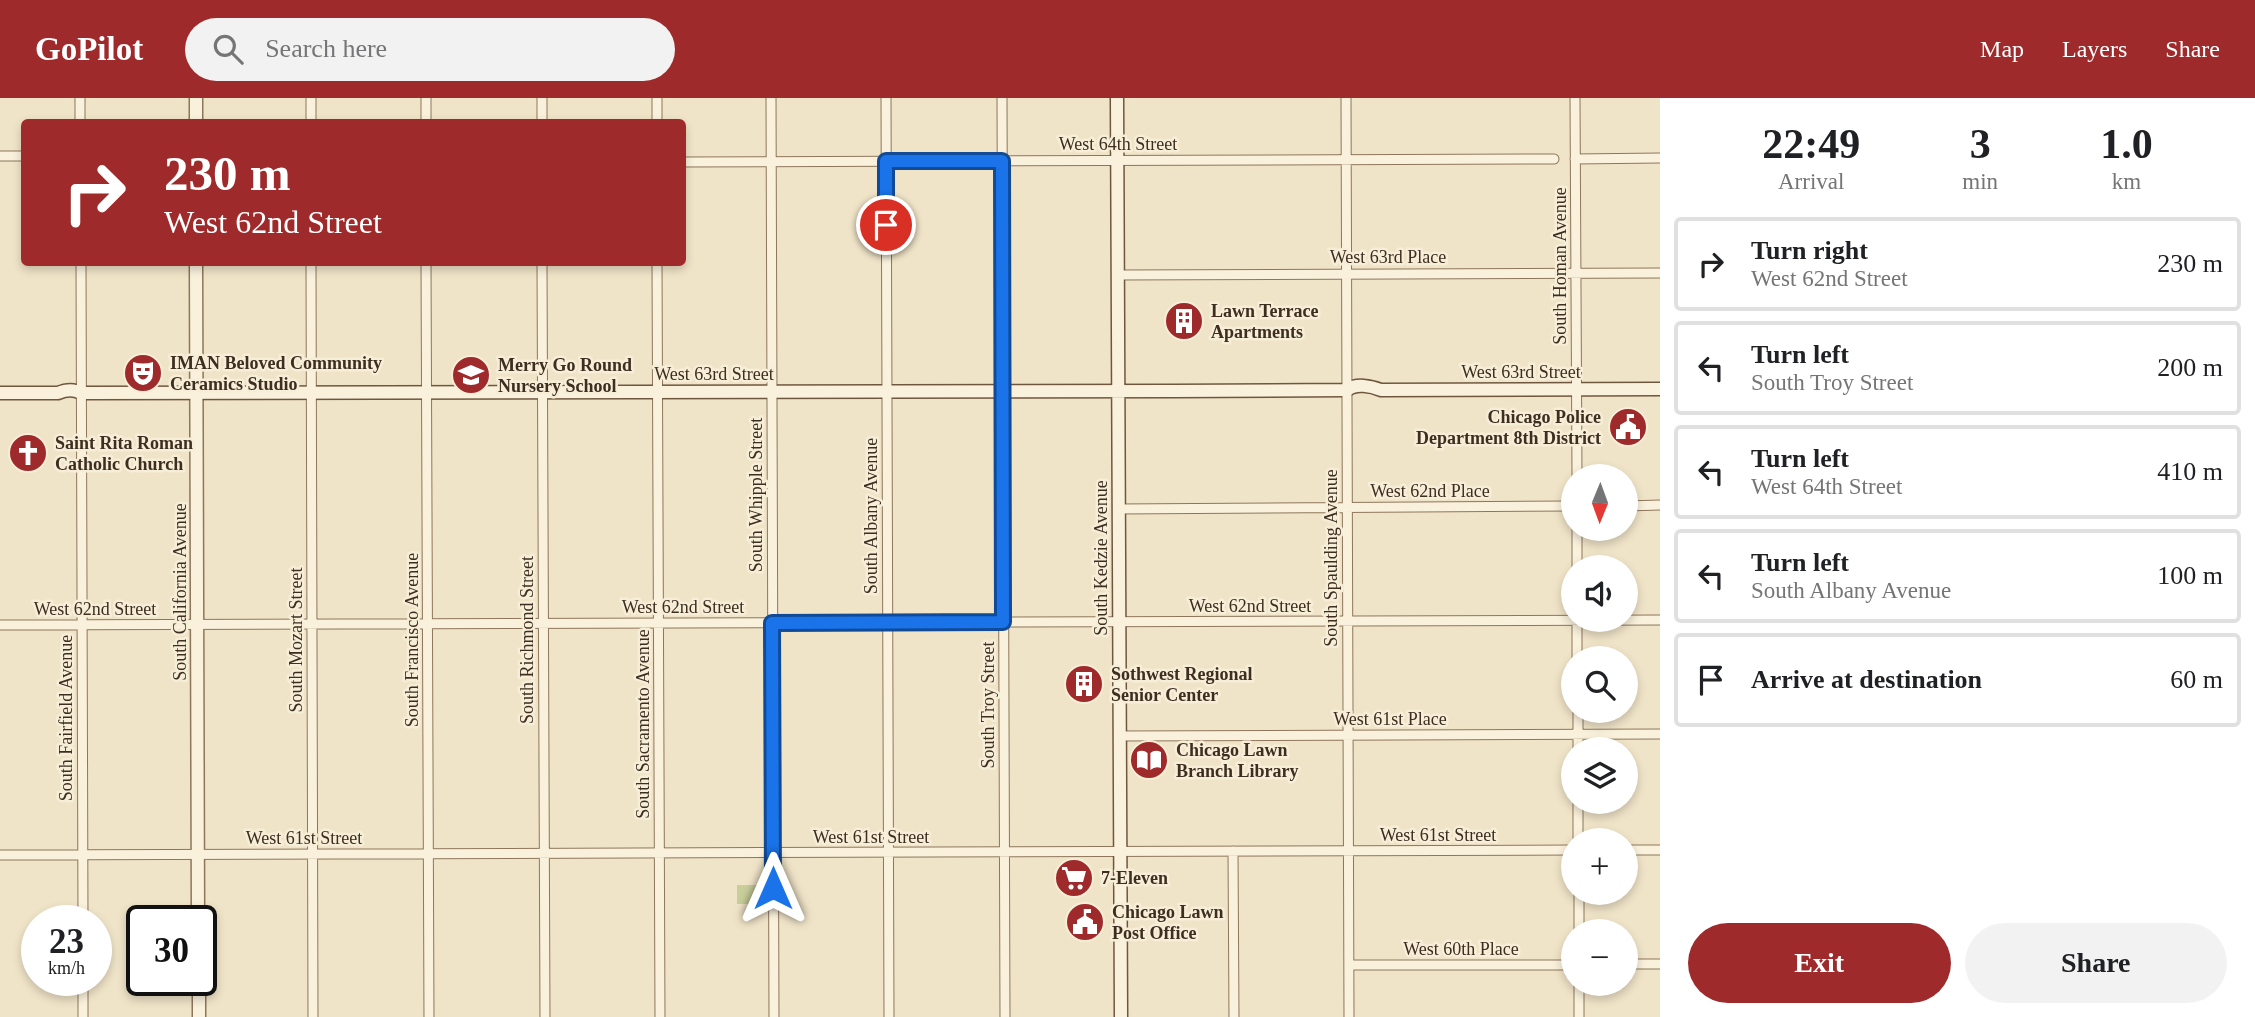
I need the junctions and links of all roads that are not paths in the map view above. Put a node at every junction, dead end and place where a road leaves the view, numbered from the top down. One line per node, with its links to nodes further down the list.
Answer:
1 (80, 98): 13 (street)
2 (196, 98): 14 (main road)
3 (310, 98): 15 (street)
4 (426, 98): 16 (street)
5 (542, 98): 17 (street)
6 (657, 98): 18 (street)
7 (771, 98): 26 (street, South Whipple Street)
8 (886, 98): 27 (street, South Albany Avenue)
9 (1002, 98): 28 (street, South Troy Street)
10 (1117, 98): 25 (main road, South Kedzie Avenue)
11 (1346, 98): 22 (street, South Spaulding Avenue)
12 (1575, 98): 24 (street, South Homan Avenue)
13 (80, 119)
14 (196, 119)
15 (311, 119)
16 (426, 119)
17 (542, 119)
18 (657, 119)
19 (0, 156): 20 (street)
20 (21, 156)
21 (1660, 158): 24 (street)
22 (1346, 159): 23 (street, West 64th Street); 25 (street, West 64th Street); 36 (street, South Spaulding Avenue)
23 (1554, 159)
24 (1575, 159): 37 (street, South Homan Avenue)
25 (1117, 160): 28 (street, West 64th Street); 39 (main road, South Kedzie Avenue)
26 (771, 161): 27 (street, West 64th Street); 29 (street, West 64th Street); 47 (street, South Whipple Street)
27 (886, 161): 28 (street, West 64th Street); 48 (street, South Albany Avenue)
28 (1002, 161): 43 (street, South Troy Street)
29 (686, 162)
30 (81, 266): 49 (street, South Fairfield Avenue)
31 (196, 266): 50 (main road, South California Avenue)
32 (311, 266): 51 (street, South Mozart Street)
33 (426, 266): 52 (street, South Francisco Avenue)
34 (542, 266): 45 (street, South Richmond Street)
35 (657, 266): 46 (street, South Sacramento Avenue)
36 (1346, 273): 37 (street, West 63rd Place); 39 (street, West 63rd Place); 42 (street, South Spaulding Avenue)
37 (1576, 273): 38 (street, West 63rd Place); 40 (street, South Homan Avenue)
38 (1660, 273)
39 (1117, 275): 44 (main road, South Kedzie Avenue)
40 (1576, 389): 41 (main road, West 63rd Street); 42 (main road, West 63rd Street); 54 (street, South Homan Avenue)
41 (1660, 389)
42 (1347, 390): 44 (main road, West 63rd Street); 58 (street, South Spaulding Avenue)
43 (1003, 391): 44 (main road, West 63rd Street); 48 (main road, West 63rd Street); 65 (street, South Troy Street)
44 (1118, 391): 59 (main road, South Kedzie Avenue)
45 (542, 392): 46 (main road, West 63rd Street); 52 (main road, West 63rd Street); 68 (street, South Richmond Street)
46 (657, 392): 47 (main road, West 63rd Street); 69 (street, South Sacramento Avenue)
47 (772, 392): 48 (main road, West 63rd Street); 70 (street, South Whipple Street)
48 (887, 392): 64 (street, South Albany Avenue)
49 (81, 393): 50 (main road, West 63rd Street); 53 (main road, West 63rd Street); 71 (street, South Fairfield Avenue)
50 (197, 393): 51 (main road, West 63rd Street); 72 (main road, South California Avenue)
51 (312, 393): 52 (main road, West 63rd Street); 73 (street, South Mozart Street)
52 (427, 393): 67 (street, South Francisco Avenue)
53 (0, 394)
54 (1577, 464)
55 (1561, 506): 58 (street, West 62nd Place)
56 (1638, 506): 57 (street)
57 (1660, 506)
58 (1347, 507): 59 (street, West 62nd Place); 63 (street, South Spaulding Avenue)
59 (1118, 509): 66 (main road, South Kedzie Avenue)
60 (1561, 620): 63 (street, West 62nd Street)
61 (1638, 620): 62 (street, West 62nd Street)
62 (1660, 620)
63 (1348, 621): 66 (street, West 62nd Street); 78 (street, South Spaulding Avenue)
64 (887, 622): 65 (street, West 62nd Street); 70 (street, West 62nd Street); 85 (street, South Albany Avenue)
65 (1003, 622): 66 (street, West 62nd Street); 86 (street, South Troy Street)
66 (1119, 622): 79 (main road, South Kedzie Avenue)
67 (427, 623): 68 (street, West 62nd Street); 73 (street, West 62nd Street); 92 (street, South Francisco Avenue)
68 (543, 623): 69 (street, West 62nd Street); 88 (street, South Richmond Street)
69 (658, 623): 70 (street, West 62nd Street); 89 (street, South Sacramento Avenue)
70 (772, 623): 90 (street, South Whipple Street)
71 (82, 624): 72 (street, West 62nd Street); 74 (street, West 62nd Street); 94 (street, South Fairfield Avenue)
72 (197, 624): 73 (street, West 62nd Street); 95 (main road, South California Avenue)
73 (312, 624): 91 (street, South Mozart Street)
74 (0, 625)
75 (1578, 723): 76 (street)
76 (1578, 734): 77 (street, West 61st Place); 78 (street, West 61st Place)
77 (1660, 734)
78 (1348, 735): 79 (street, West 61st Place); 84 (street, South Spaulding Avenue)
79 (1119, 736): 87 (main road, South Kedzie Avenue)
80 (1561, 850): 84 (street, West 61st Street)
81 (1638, 850): 82 (street)
82 (1660, 850)
83 (1233, 851): 84 (street, West 61st Street); 87 (street, West 61st Street); 115 (street)
84 (1348, 851): 100 (street, South Spaulding Avenue)
85 (888, 852): 86 (street, West 61st Street); 90 (street, West 61st Street); 112 (street, South Albany Avenue)
86 (1004, 852): 87 (street, West 61st Street); 113 (street, South Troy Street)
87 (1120, 852): 114 (main road, South Kedzie Avenue)
88 (544, 853): 89 (street, West 61st Street); 92 (street, West 61st Street); 109 (street, South Richmond Street)
89 (659, 853): 90 (street, West 61st Street); 110 (street, South Sacramento Avenue)
90 (773, 853): 111 (street, South Whipple Street)
91 (313, 854): 92 (street, West 61st Street); 95 (street, West 61st Street); 107 (street, South Mozart Street)
92 (428, 854): 108 (street, South Francisco Avenue)
93 (0, 855): 94 (street, West 61st Street)
94 (83, 855): 95 (street, West 61st Street); 96 (street, South Fairfield Avenue)
95 (198, 855): 97 (main road, South California Avenue)
96 (83, 905)
97 (198, 905)
98 (1638, 964): 99 (street)
99 (1660, 964)
100 (1349, 965): 101 (street, West 60th Place); 116 (street, South Spaulding Avenue)
101 (1561, 965)
102 (83, 996): 105 (street)
103 (199, 996): 106 (main road)
104 (1579, 996): 117 (street)
105 (83, 1017)
106 (199, 1017)
107 (313, 1017)
108 (429, 1017)
109 (545, 1017)
110 (660, 1017)
111 (774, 1017)
112 (889, 1017)
113 (1005, 1017)
114 (1121, 1017)
115 (1234, 1017)
116 (1349, 1017)
117 (1579, 1017)

